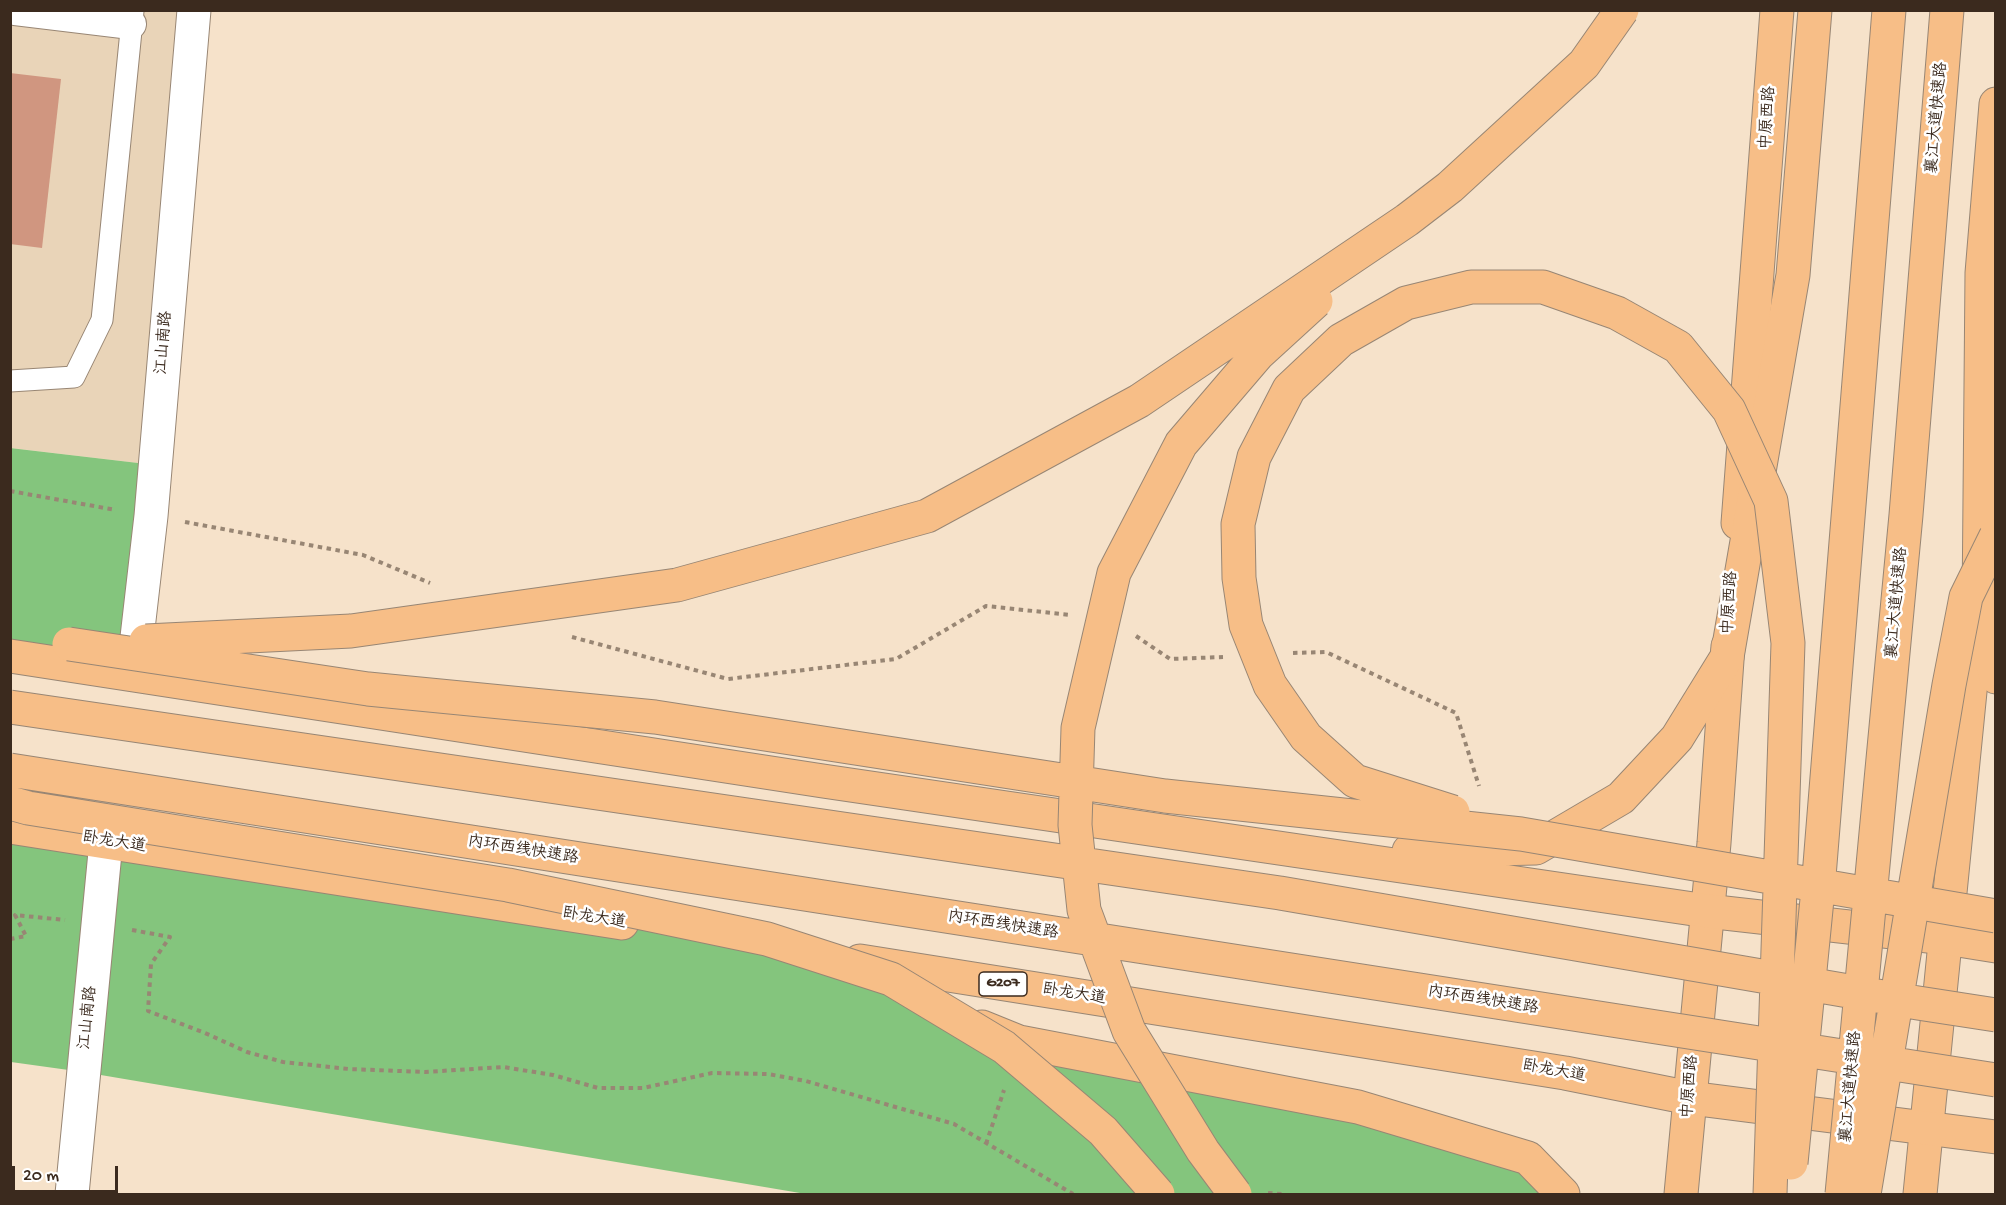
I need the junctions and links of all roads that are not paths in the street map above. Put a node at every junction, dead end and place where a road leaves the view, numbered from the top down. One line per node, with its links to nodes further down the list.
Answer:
1 (15, 10): 8 (street)
2 (194, 10): 19 (street, 江山南路)
3 (1622, 10): 10 (main road, bridge)
4 (1777, 10): 18 (main road, 中原西路)
5 (1815, 10): 18 (main road)
6 (1888, 10): 46 (main road, bridge)
7 (1947, 10): 47 (main road, 襄江大道快速路, bridge)
8 (132, 17): 11 (lane)
9 (1995, 105): 14 (main road)
10 (1407, 220): 16 (main road, bridge); 42 (main road, bridge)
11 (10, 381)
12 (1995, 414): 14 (main road)
13 (1995, 536): 48 (main road, bridge)
14 (1979, 609): 20 (main road); 30 (main road)
15 (10, 636): 16 (main road)
16 (69, 644): 25 (main road, bridge)
17 (10, 656): 19 (main road)
18 (1727, 657): 27 (main road); 28 (main road, 中原西路)
19 (132, 674): 27 (main road)
20 (1995, 677)
21 (10, 707): 33 (main road, bridge)
22 (10, 770): 34 (main road, 内环西线快速路, bridge)
23 (10, 803): 37 (main road, bridge)
24 (10, 827): 26 (main road, 卧龙大道 / G207)
25 (1521, 834): 29 (main road, bridge); 45 (main road, bridge)
26 (106, 842): 32 (main road, 卧龙大道 / G207); 39 (street, 江山南路)
27 (1318, 853): 28 (main road)
28 (1707, 911): 30 (main road); 35 (main road, 中原西路)
29 (1995, 916)
30 (1947, 938): 31 (main road); 36 (main road)
31 (1995, 946)
32 (789, 950): 35 (main road, 卧龙大道 / G207); 43 (main road)
33 (1995, 1015)
34 (1995, 1080)
35 (1690, 1098): 36 (main road, 卧龙大道 / G207); 44 (main road, 中原西路)
36 (1927, 1127): 38 (main road, 卧龙大道 / G207); 49 (main road)
37 (1103, 1131): 40 (main road, bridge); 41 (main road, bridge)
38 (1995, 1137)
39 (72, 1194)
40 (1158, 1194)
41 (1178, 1194)
42 (1235, 1194)
43 (1563, 1194)
44 (1681, 1194)
45 (1770, 1194)
46 (1788, 1194)
47 (1842, 1194)
48 (1864, 1194)
49 (1920, 1194)

